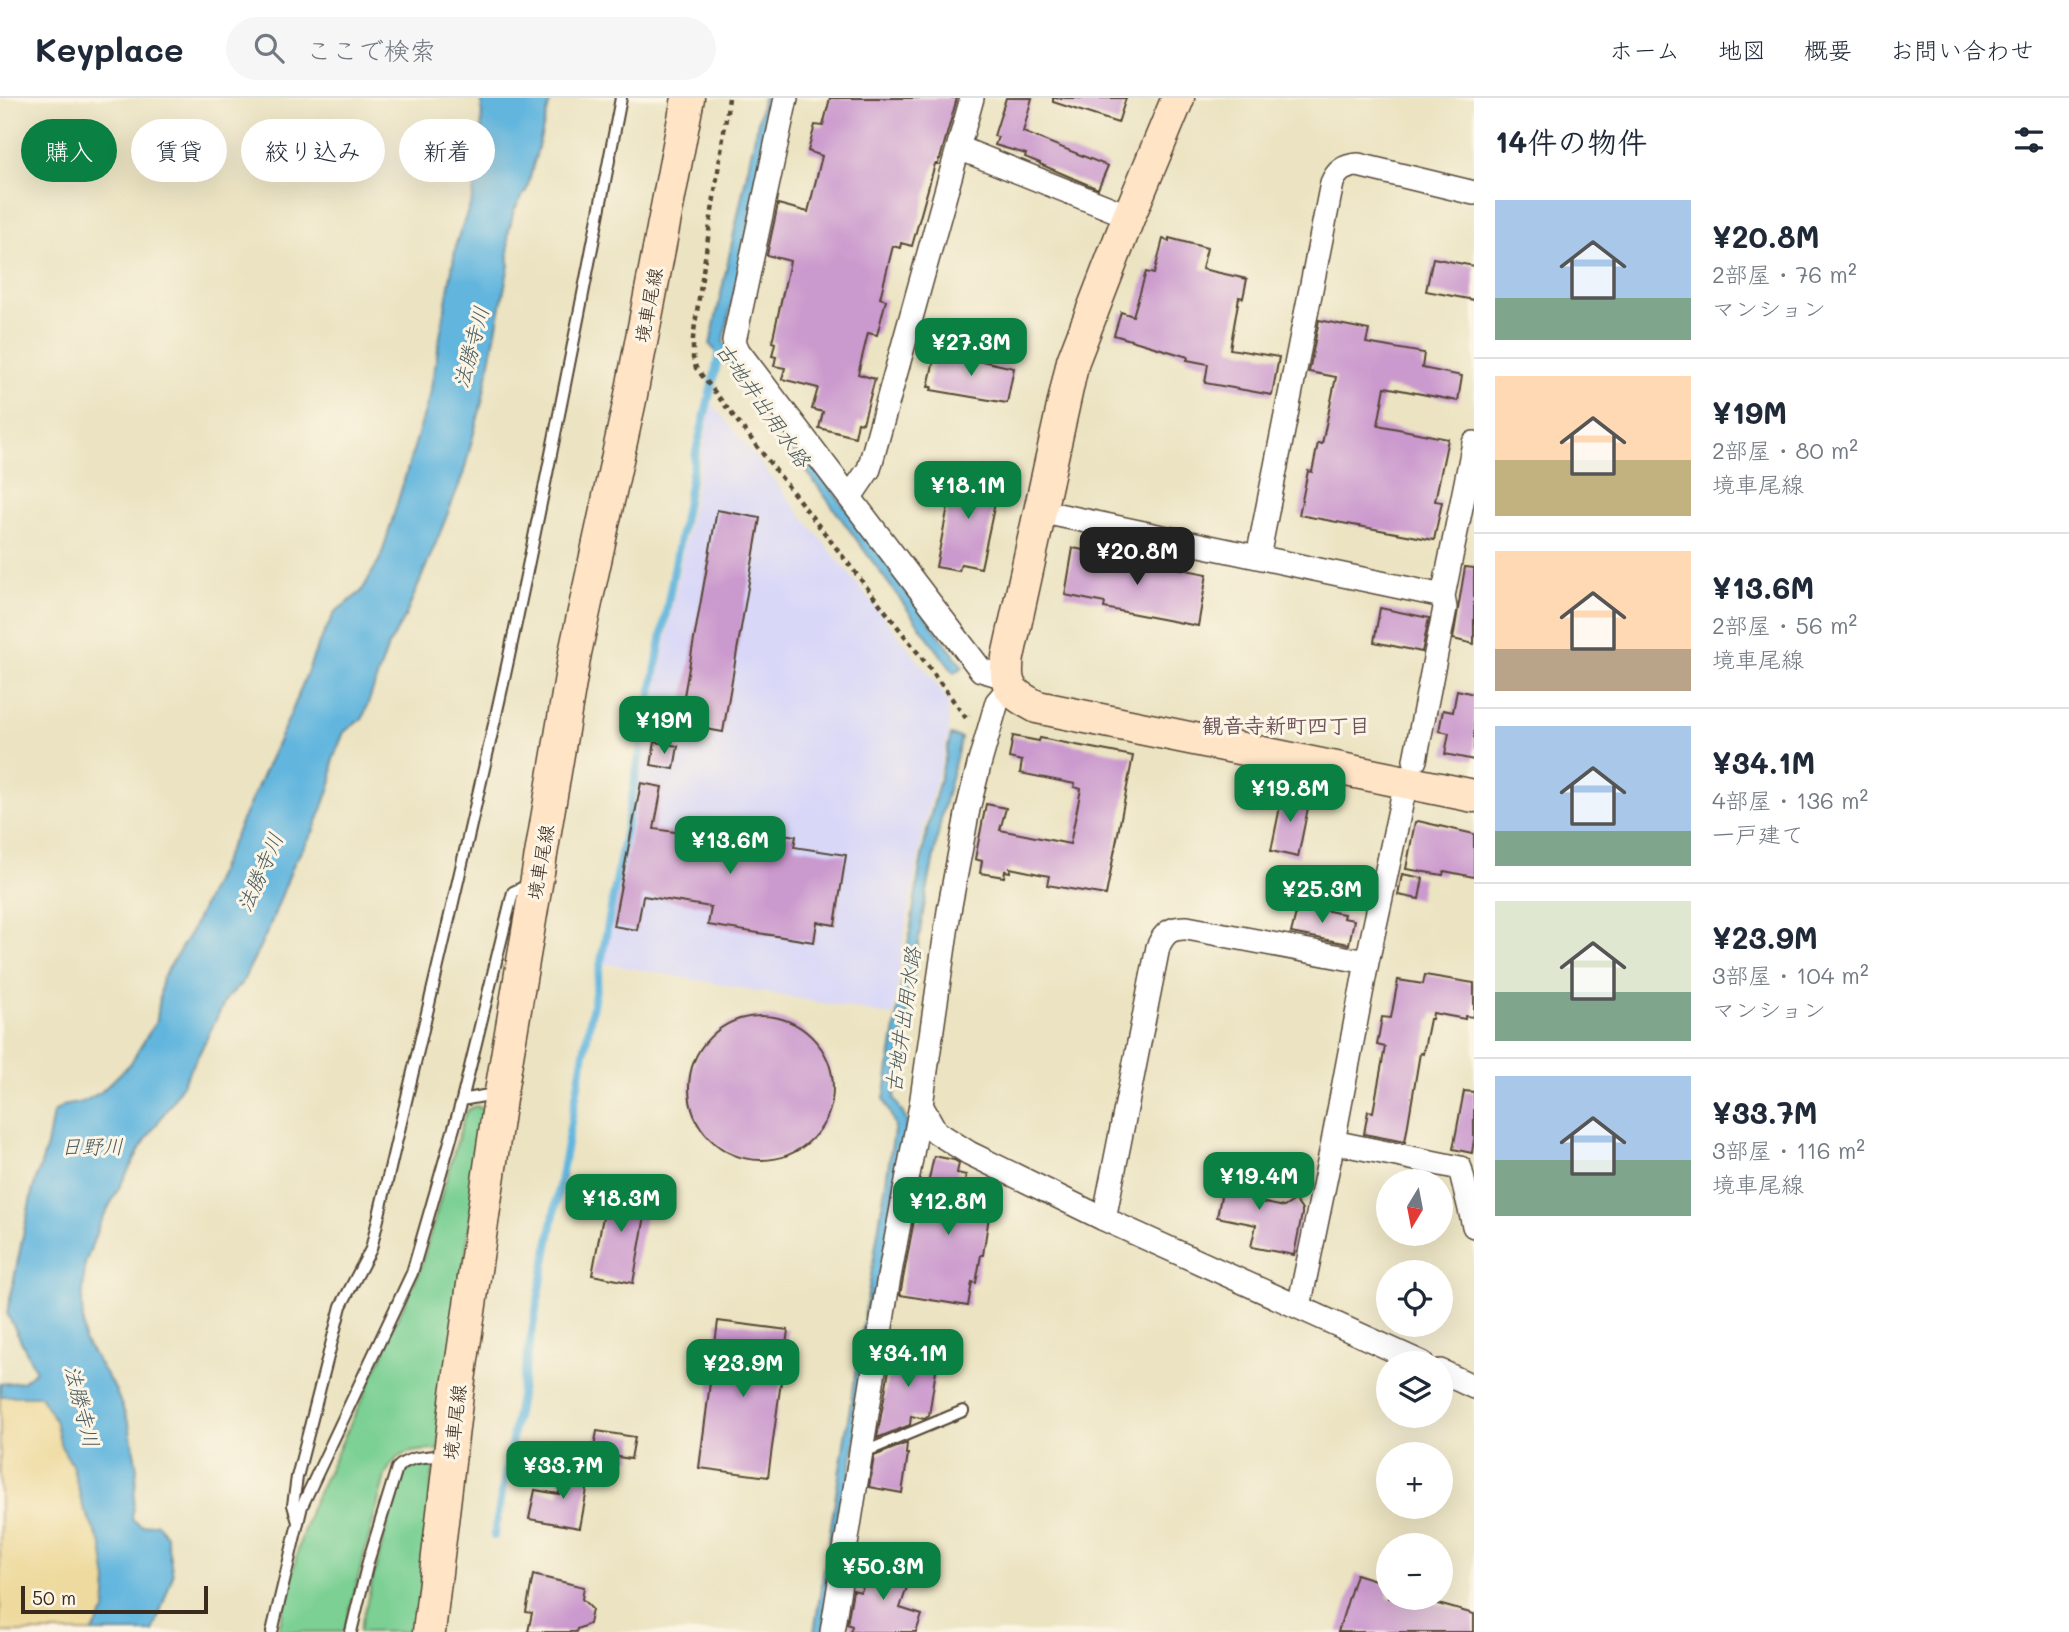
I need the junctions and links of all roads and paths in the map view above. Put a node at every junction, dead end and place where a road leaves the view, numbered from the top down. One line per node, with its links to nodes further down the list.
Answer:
1 (621, 98): 33 (lane)
2 (688, 98): 17 (main road, 境車尾線)
3 (786, 98): 10 (street)
4 (972, 98): 6 (street)
5 (1178, 98): 8 (main road)
6 (959, 148): 8 (street); 10 (street)
7 (1474, 192): 12 (street)
8 (1129, 216): 11 (main road)
9 (1474, 443): 13 (street)
10 (850, 497): 14 (street)
11 (1040, 511): 12 (street); 14 (main road)
12 (1258, 557): 13 (street)
13 (1443, 596): 15 (street)
14 (1008, 682): 15 (main road); 21 (street)
15 (1411, 771): 16 (main road); 18 (street)
16 (1474, 796)
17 (537, 880): 19 (main road, 境車尾線); 20 (lane)
18 (1367, 961): 22 (street); 24 (street)
19 (501, 1093): 20 (lane); 32 (main road, 境車尾線)
20 (463, 1100): 33 (lane)
21 (921, 1105): 24 (street); 31 (street)
22 (1333, 1142): 23 (street); 26 (street)
23 (1467, 1167): 25 (street)
24 (1104, 1219): 26 (street)
25 (1474, 1226)
26 (1298, 1307): 27 (street)
27 (1395, 1351)
28 (1453, 1377): 29 (street)
29 (1474, 1387)
30 (963, 1411): 31 (lane)
31 (861, 1454): 37 (street)
32 (450, 1455): 35 (lane); 36 (main road, 境車尾線)
33 (298, 1522): 34 (lane)
34 (272, 1632)
35 (351, 1632)
36 (429, 1632)
37 (832, 1632)

